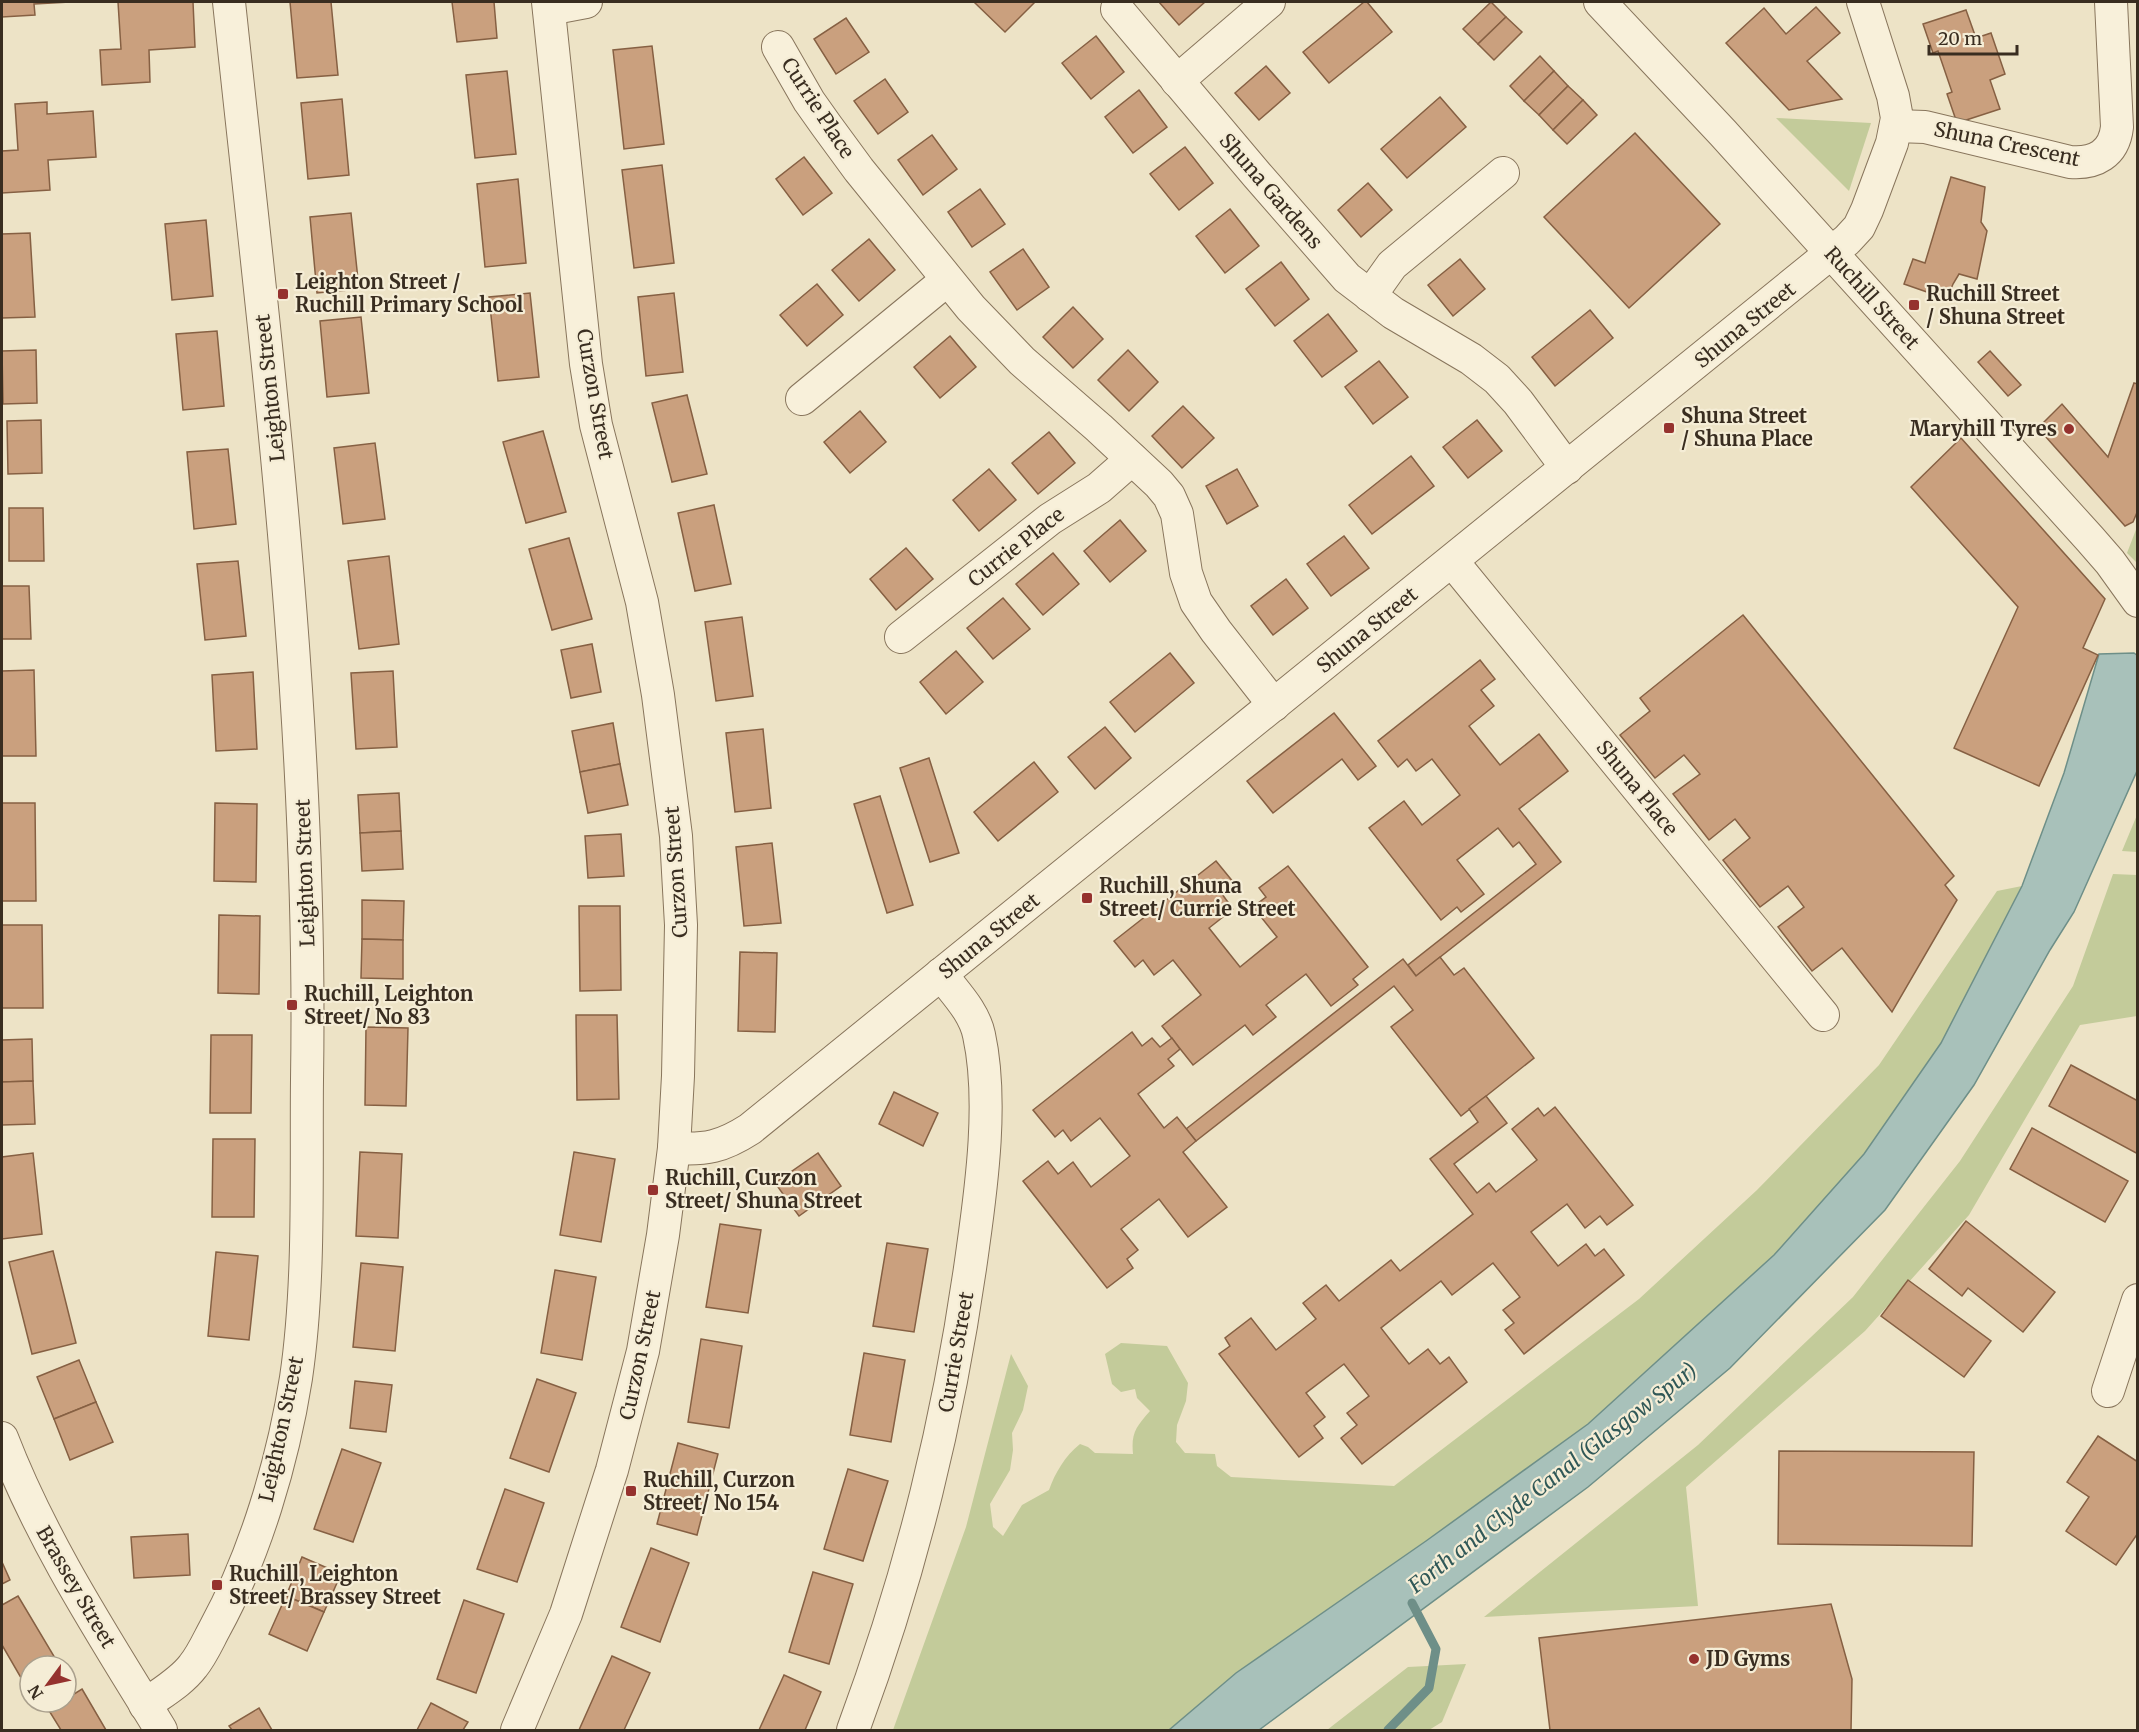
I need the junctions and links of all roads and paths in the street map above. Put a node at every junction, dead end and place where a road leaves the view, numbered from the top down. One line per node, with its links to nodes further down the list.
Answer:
1 (229, 2): 29 (street, Leighton Street)
2 (586, 2): 7 (street)
3 (1269, 2): 10 (street)
4 (1600, 2): 13 (street, Ruchill Street)
5 (1863, 2): 11 (street, Shuna Street)
6 (2110, 2): 11 (street, Shuna Crescent)
7 (549, 5): 25 (street, Curzon Street)
8 (1117, 9): 10 (street, Shuna Gardens)
9 (778, 47): 14 (street, Currie Place)
10 (1178, 81): 15 (street, Shuna Gardens)
11 (1896, 126): 13 (street, Shuna Street)
12 (1503, 173): 15 (street)
13 (1832, 254): 18 (street, Shuna Street); 20 (street, Ruchill Street)
14 (947, 280): 16 (street); 17 (street, Currie Place)
15 (1370, 296): 18 (street, Shuna Gardens)
16 (802, 399)
17 (1132, 459): 21 (street, Currie Place); 22 (street, Currie Place)
18 (1568, 468): 19 (street, Shuna Street)
19 (1452, 561): 22 (street, Shuna Street); 24 (street, Shuna Place)
20 (2138, 601)
21 (901, 637)
22 (1274, 705): 23 (street, Shuna Street)
23 (941, 974): 25 (street, Shuna Street); 31 (street, Currie Street)
24 (1823, 1015)
25 (674, 1148): 30 (street, Curzon Street)
26 (2138, 1300): 27 (street)
27 (2108, 1391)
28 (2, 1438): 29 (street, Brassey Street)
29 (153, 1718)
30 (517, 1731)
31 (853, 1731)

